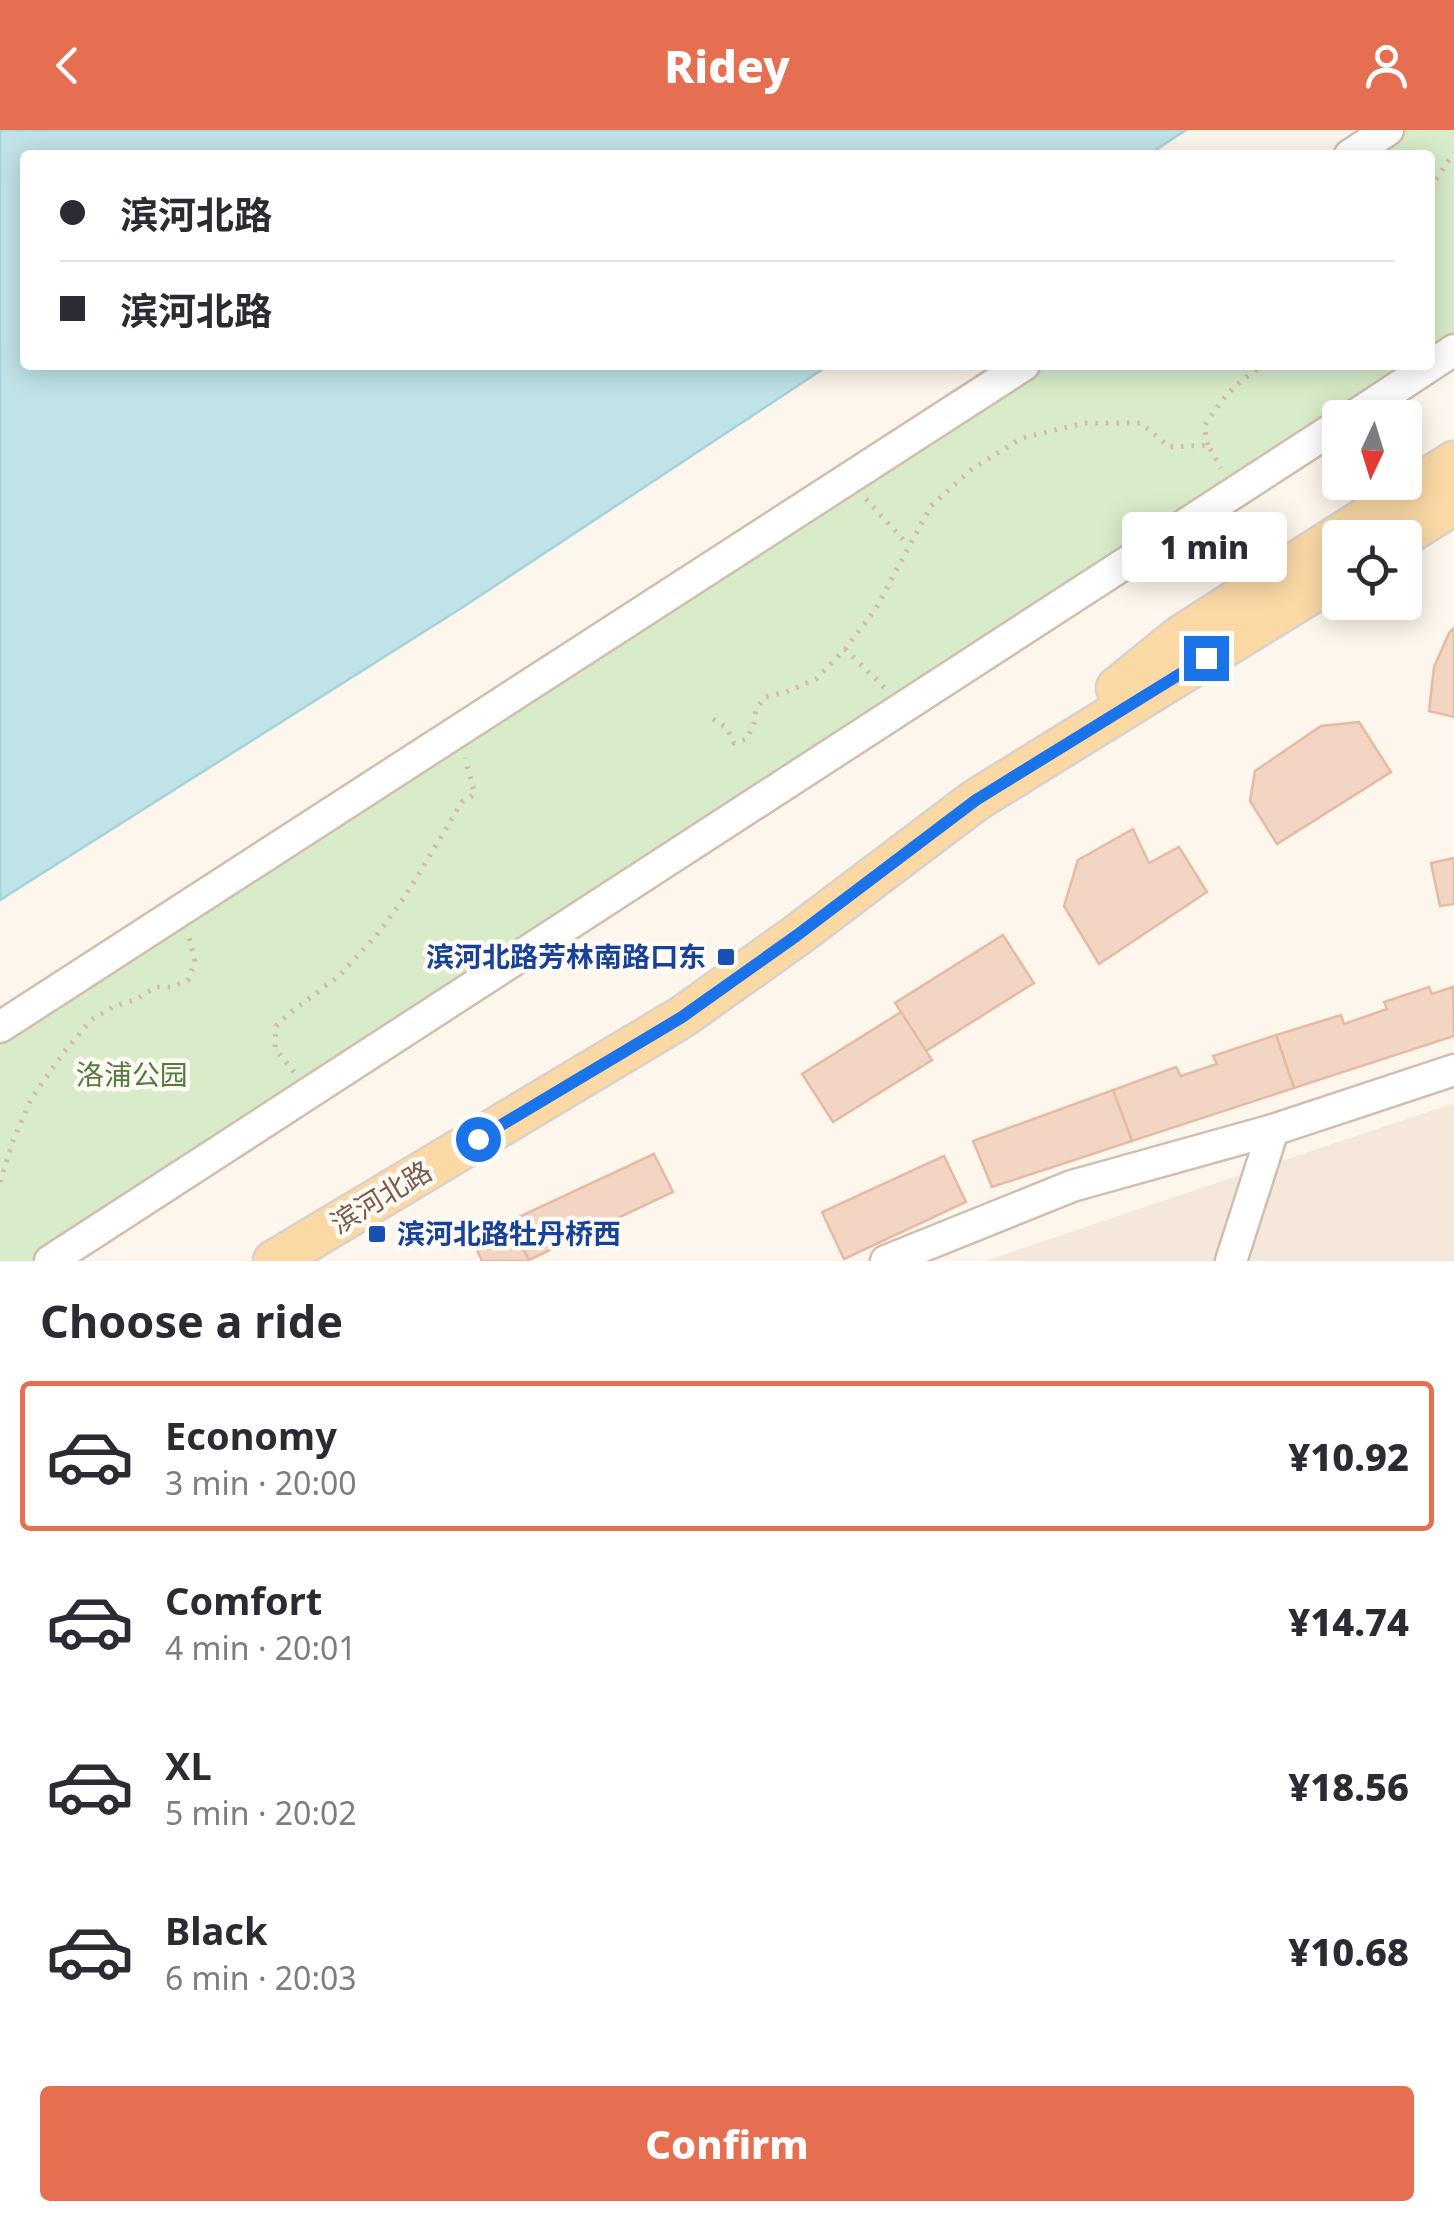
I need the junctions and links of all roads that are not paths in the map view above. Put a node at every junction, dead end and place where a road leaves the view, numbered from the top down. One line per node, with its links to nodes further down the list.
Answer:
1 (1388, 130): 2 (street)
2 (1358, 150)
3 (1016, 370): 12 (street)
4 (1424, 370): 5 (street)
5 (1378, 400)
6 (1322, 436): 16 (street)
7 (1454, 462): 11 (main road)
8 (1454, 504): 9 (main road)
9 (1422, 524)
10 (1322, 585): 11 (main road, 滨河北路)
11 (976, 800): 17 (main road, 滨河北路)
12 (0, 1027)
13 (1454, 1070): 14 (street)
14 (1274, 1130): 15 (street); 18 (street)
15 (902, 1257)
16 (50, 1261)
17 (274, 1261)
18 (1232, 1261)

